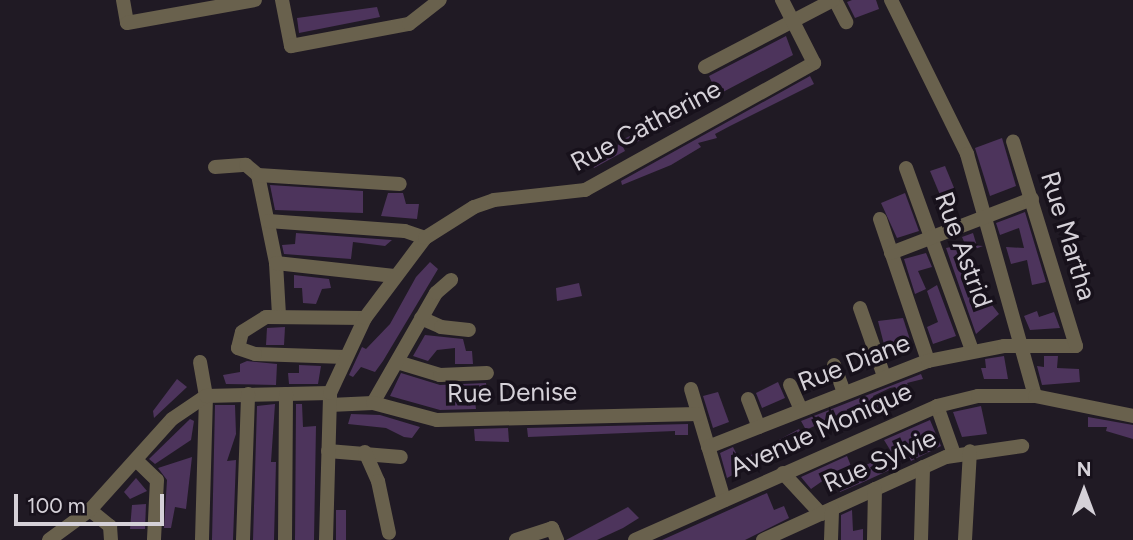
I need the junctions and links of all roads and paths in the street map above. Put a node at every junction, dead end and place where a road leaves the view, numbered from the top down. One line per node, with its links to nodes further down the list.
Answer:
1 (123, 0): 2 (street)
2 (255, 0)
3 (282, 0): 4 (street)
4 (440, 0)
5 (782, 0): 8 (street, Rue Catherine)
6 (834, 0): 8 (street); 9 (street)
7 (891, 0): 17 (street)
8 (792, 21): 10 (street); 20 (street, Rue Catherine)
9 (845, 22)
10 (705, 67)
11 (1013, 141): 16 (street, Rue Martha)
12 (215, 167): 14 (street)
13 (906, 168): 21 (street, Rue Astrid)
14 (258, 175): 15 (street); 19 (street)
15 (400, 184)
16 (1032, 199): 17 (street); 32 (street, Rue Martha)
17 (985, 215): 21 (street); 31 (street)
18 (880, 219): 22 (street)
19 (268, 221): 20 (street); 23 (street)
20 (425, 238): 24 (street, Rue Catherine)
21 (935, 239): 22 (street); 33 (street, Rue Astrid)
22 (891, 253): 35 (street)
23 (276, 263): 24 (street); 27 (street)
24 (394, 276): 28 (street, Rue Catherine)
25 (451, 280): 29 (street)
26 (860, 308): 40 (street)
27 (279, 315): 28 (street); 34 (street)
28 (365, 318): 34 (street, Rue Catherine)
29 (421, 318): 30 (street); 37 (street)
30 (469, 330)
31 (1022, 345): 32 (street, Rue Diane); 33 (street, Rue Diane); 47 (street)
32 (1076, 346)
33 (972, 350): 35 (street, Rue Diane)
34 (345, 357): 48 (street, Rue Catherine)
35 (928, 361): 40 (street, Rue Diane)
36 (200, 362): 46 (street)
37 (397, 362): 39 (street); 50 (street)
38 (834, 365): 43 (street)
39 (487, 373)
40 (884, 376): 43 (street, Rue Diane)
41 (790, 384): 52 (street)
42 (691, 389): 53 (street)
43 (844, 392): 52 (street, Rue Diane)
44 (248, 394): 45 (street, Rue Denise); 46 (street, Rue Denise); 75 (street)
45 (286, 394): 48 (street, Rue Denise); 76 (street)
46 (206, 396): 63 (street); 74 (street)
47 (1035, 396): 51 (street, Avenue Monique); 54 (street, Avenue Monique)
48 (330, 399): 50 (street, Rue Denise); 59 (street, Rue Catherine)
49 (748, 399): 55 (street)
50 (373, 403): 53 (street, Rue Denise)
51 (937, 406): 61 (street); 65 (street, Avenue Monique)
52 (801, 410): 55 (street, Rue Diane)
53 (698, 414): 57 (street)
54 (1133, 416)
55 (759, 427): 57 (street, Rue Diane)
56 (1022, 446): 58 (street, Rue Sylvie)
57 (708, 447): 67 (street)
58 (970, 451): 61 (street, Rue Sylvie); 85 (street)
59 (328, 452): 60 (street); 77 (street, Rue Catherine)
60 (365, 452): 62 (street); 70 (street)
61 (954, 454): 64 (street, Rue Sylvie)
62 (401, 457)
63 (136, 460): 68 (street); 73 (street)
64 (923, 467): 66 (street, Rue Sylvie); 84 (street)
65 (783, 473): 67 (street, Avenue Monique); 69 (street)
66 (874, 489): 69 (street, Rue Sylvie); 83 (street)
67 (724, 500): 80 (street, Avenue Monique)
68 (90, 510): 71 (street); 72 (street)
69 (826, 512): 81 (street, Rue Sylvie); 82 (street)
70 (389, 533)
71 (49, 540)
72 (111, 540)
73 (154, 540)
74 (202, 540)
75 (243, 540)
76 (285, 540)
77 (326, 540)
78 (516, 540): 79 (street)
79 (557, 540)
80 (635, 540)
81 (763, 540)
82 (831, 540)
83 (874, 540)
84 (921, 540)
85 (965, 540)

